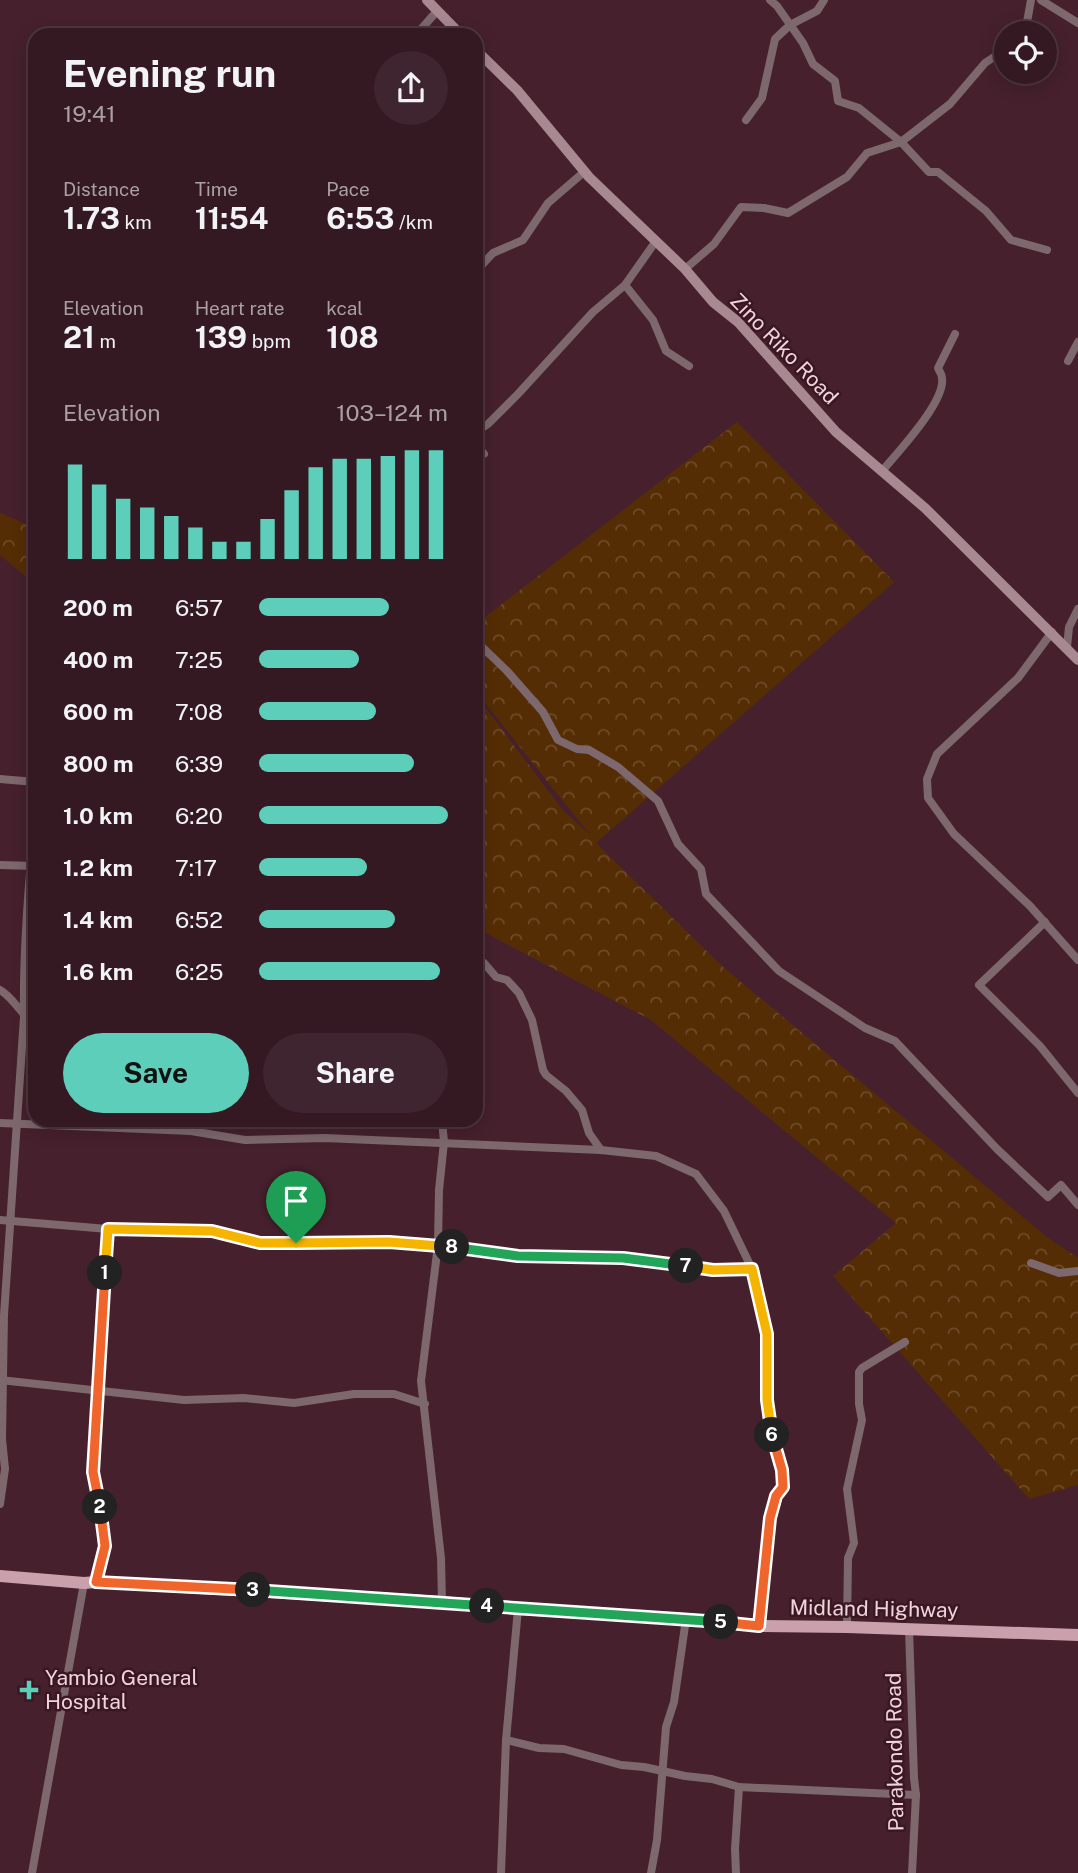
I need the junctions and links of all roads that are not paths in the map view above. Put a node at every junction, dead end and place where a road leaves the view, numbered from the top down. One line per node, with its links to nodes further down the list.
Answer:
1 (427, 0): 6 (street)
2 (770, 0): 9 (street)
3 (824, 0): 9 (street)
4 (1031, 0): 7 (street)
5 (1041, 0): 8 (street)
6 (437, 11): 10 (street); 11 (street)
7 (1027, 21)
8 (1078, 23)
9 (790, 25): 14 (street); 15 (street)
10 (422, 28)
11 (454, 28)
12 (483, 57): 16 (street, Zino Riko Road)
13 (994, 57): 15 (street)
14 (746, 120)
15 (901, 142): 18 (street); 20 (street)
16 (584, 172): 17 (street, Zino Riko Road); 19 (street)
17 (656, 241): 20 (street, Zino Riko Road); 21 (street)
18 (1047, 250)
19 (483, 264)
20 (685, 269): 27 (street, Zino Riko Road)
21 (625, 285): 25 (street); 26 (street)
22 (956, 334): 27 (street)
23 (1078, 342): 24 (street)
24 (1068, 362)
25 (689, 366)
26 (483, 427)
27 (883, 470): 29 (street, Zino Riko Road)
28 (1078, 609): 30 (street)
29 (1052, 632): 30 (street, Zino Riko Road); 37 (street)
30 (1067, 647): 32 (street, Zino Riko Road)
31 (483, 648): 54 (street)
32 (1078, 660)
33 (0, 779): 34 (street)
34 (28, 781)
35 (0, 865): 36 (street)
36 (28, 866)
37 (1045, 922): 39 (street); 44 (street)
38 (28, 924): 42 (street)
39 (1078, 960)
40 (483, 963): 53 (street)
41 (0, 990): 42 (street)
42 (24, 1017): 43 (street); 46 (street)
43 (28, 1020)
44 (1078, 1093)
45 (0, 1123): 46 (street)
46 (17, 1125): 47 (street); 56 (street)
47 (28, 1125)
48 (75, 1127): 51 (street)
49 (192, 1127): 51 (street)
50 (443, 1127): 52 (street)
51 (191, 1131): 52 (street)
52 (444, 1142): 53 (street); 58 (street)
53 (601, 1150): 60 (street)
54 (1078, 1205)
55 (0, 1220): 56 (street)
56 (11, 1221): 57 (street); 63 (street)
57 (108, 1229): 58 (street); 64 (street)
58 (438, 1245): 60 (street); 66 (street)
59 (1031, 1263): 61 (street)
60 (752, 1269): 73 (street)
61 (1078, 1270)
62 (905, 1342): 74 (street)
63 (2, 1380): 64 (street); 65 (street)
64 (96, 1392): 66 (street); 69 (street)
65 (1, 1402): 67 (street)
66 (425, 1404): 70 (street)
67 (0, 1504)
68 (0, 1576): 69 (main road, Midland Highway)
69 (90, 1583): 70 (main road, Midland Highway); 81 (street)
70 (442, 1602): 71 (main road, Midland Highway)
71 (518, 1609): 72 (main road, Midland Highway); 77 (street)
72 (686, 1619): 73 (main road, Midland Highway); 78 (street)
73 (759, 1626): 74 (main road, Midland Highway)
74 (847, 1627): 75 (main road, Midland Highway)
75 (909, 1629): 76 (main road, Midland Highway); 80 (street, Parakondo Road)
76 (1078, 1635)
77 (506, 1740): 78 (street); 82 (street)
78 (663, 1771): 79 (street); 83 (street)
79 (739, 1787): 80 (street); 84 (street)
80 (916, 1795): 85 (street, Parakondo Road)
81 (32, 1873)
82 (501, 1873)
83 (651, 1873)
84 (736, 1873)
85 (912, 1873)

